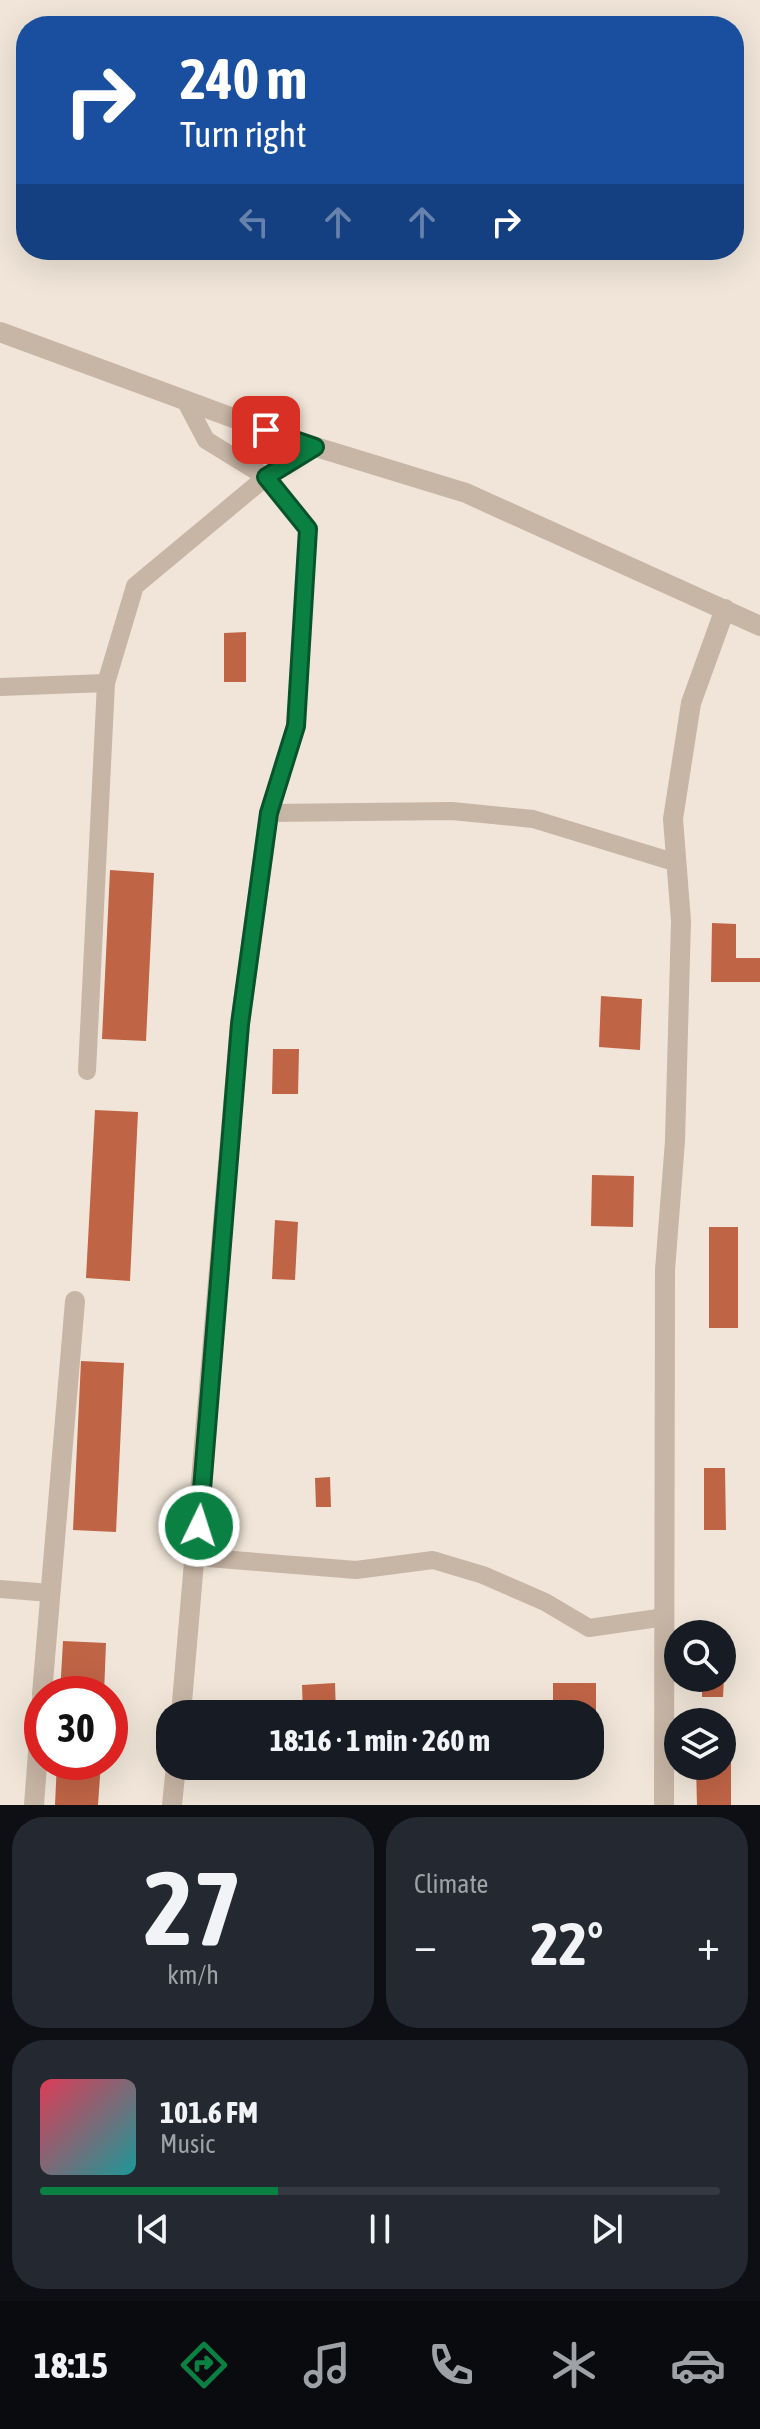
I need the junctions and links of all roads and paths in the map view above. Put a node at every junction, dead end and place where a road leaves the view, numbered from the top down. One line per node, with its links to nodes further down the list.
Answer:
1 (0, 332): 2 (street)
2 (185, 400): 3 (street); 4 (lane)
3 (315, 447): 4 (lane); 5 (street)
4 (266, 477): 7 (lane); 9 (lane)
5 (725, 609): 6 (street); 10 (street)
6 (760, 626)
7 (106, 683): 8 (lane); 11 (lane)
8 (0, 687)
9 (269, 813): 10 (lane); 13 (street)
10 (677, 863): 16 (street)
11 (87, 1071)
12 (75, 1301): 15 (street)
13 (196, 1557): 16 (lane); 18 (street)
14 (0, 1589): 15 (lane)
15 (50, 1593): 17 (street)
16 (665, 1617): 23 (street)
17 (44, 1676)
18 (182, 1700)
19 (36, 1780): 21 (street)
20 (175, 1780): 22 (street)
21 (34, 1805)
22 (172, 1805)
23 (664, 1805)

